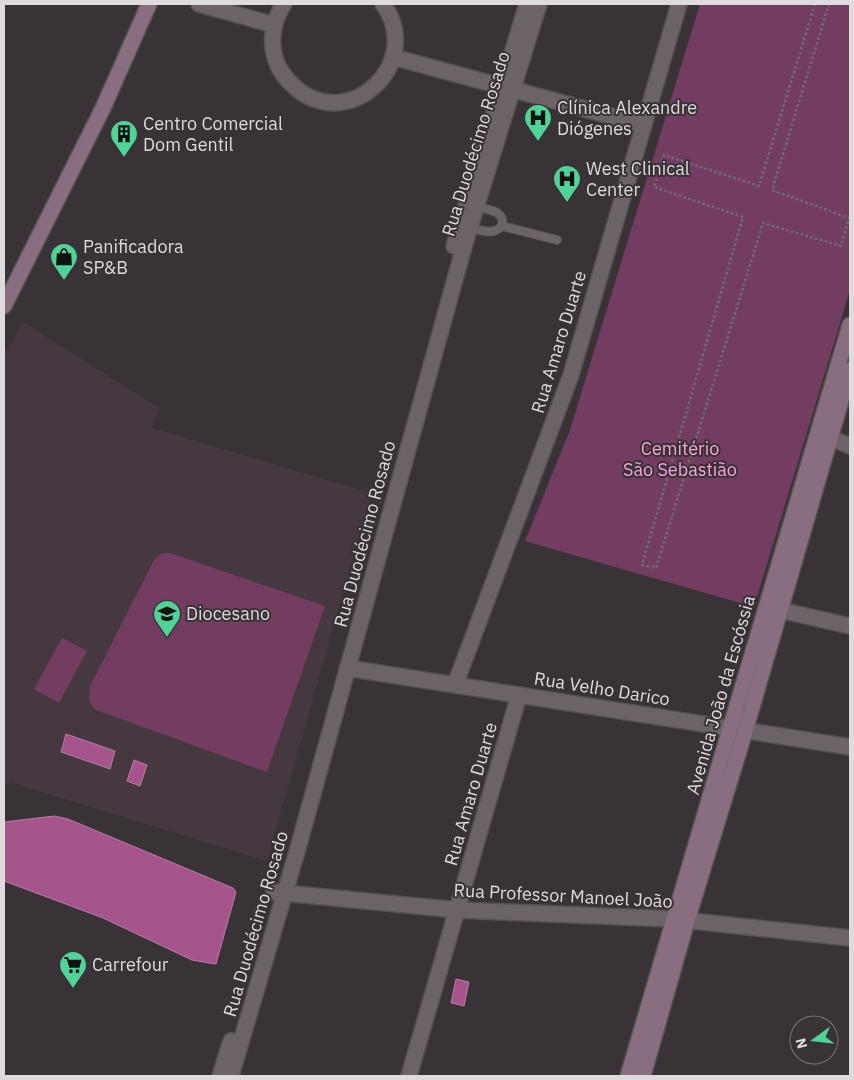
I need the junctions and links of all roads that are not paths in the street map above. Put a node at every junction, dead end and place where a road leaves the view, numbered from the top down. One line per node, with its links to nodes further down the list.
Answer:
1 (148, 4): 16 (main road)
2 (199, 4): 8 (street)
3 (284, 4): 8 (street)
4 (383, 4): 9 (street)
5 (527, 4): 10 (street, Rua Duodécimo Rosado)
6 (539, 4): 10 (street, Rua Duodécimo Rosado)
7 (679, 4): 11 (street, Rua Amaro Duarte)
8 (274, 25): 9 (street)
9 (393, 57): 10 (street)
10 (507, 88): 11 (street); 12 (street, Rua Duodécimo Rosado); 28 (street, Rua Duodécimo Rosado)
11 (644, 124): 24 (street, Rua Amaro Duarte)
12 (477, 207): 13 (lane); 14 (street, Rua Duodécimo Rosado)
13 (502, 226): 14 (lane); 15 (lane)
14 (470, 228): 23 (street, Rua Duodécimo Rosado)
15 (557, 240)
16 (6, 299)
17 (850, 325): 26 (main road, Avenida João da Escóssia)
18 (850, 370): 19 (main road, Avenida João da Escóssia)
19 (830, 438): 20 (street); 21 (main road, Avenida João da Escóssia)
20 (850, 446)
21 (780, 610): 22 (street); 26 (main road, Avenida João da Escóssia)
22 (850, 626)
23 (347, 668): 24 (street, Rua Velho Darico); 28 (street, Rua Duodécimo Rosado)
24 (456, 685): 25 (street, Rua Velho Darico)
25 (519, 695): 26 (street, Rua Velho Darico); 29 (street, Rua Amaro Duarte)
26 (738, 730): 27 (street, Rua Velho Darico); 30 (main road, Avenida João da Escóssia)
27 (850, 747)
28 (279, 893): 29 (street, Rua Professor Manoel João); 32 (street, Rua Duodécimo Rosado); 33 (street, Rua Duodécimo Rosado)
29 (457, 910): 30 (street, Rua Professor Manoel João); 34 (street, Rua Amaro Duarte)
30 (680, 920): 31 (street, Rua Professor Manoel João); 35 (main road, Avenida João da Escóssia); 36 (main road, Avenida João da Escóssia)
31 (850, 938)
32 (220, 1076)
33 (231, 1076)
34 (409, 1076)
35 (628, 1076)
36 (642, 1076)

